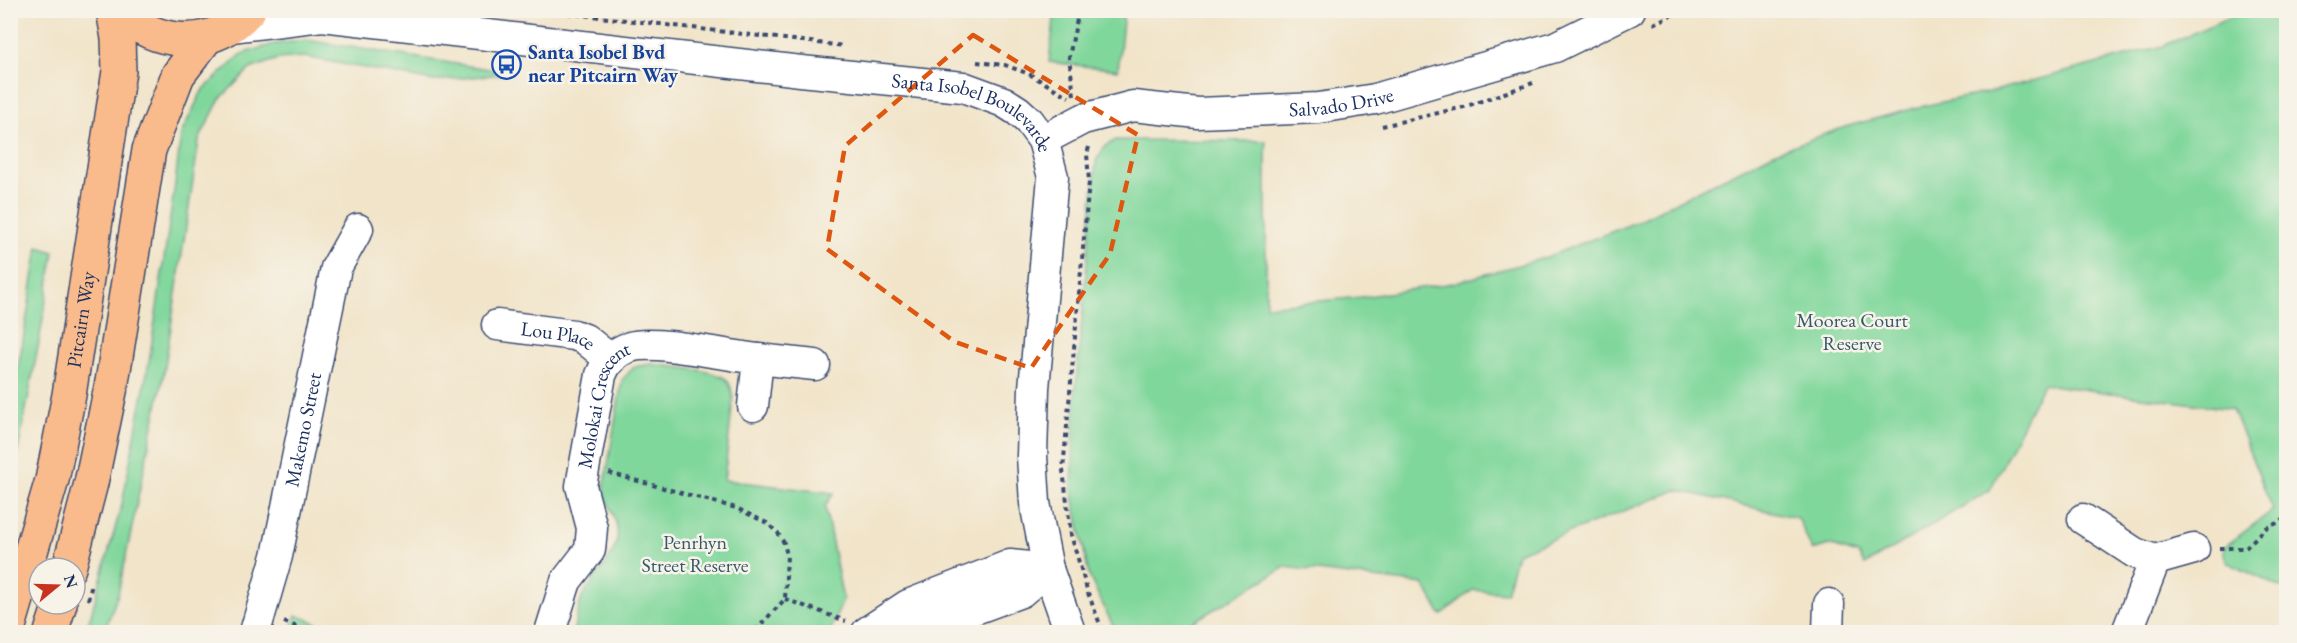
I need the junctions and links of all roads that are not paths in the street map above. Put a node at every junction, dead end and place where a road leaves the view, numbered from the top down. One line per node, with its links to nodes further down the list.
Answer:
1 (113, 10): 20 (main road, Pitcairn Way)
2 (119, 10): 5 (main road)
3 (379, 10): 6 (street, Santa Isobel Boulevarde)
4 (1630, 10): 7 (street, Salvado Drive)
5 (229, 25): 6 (street, Santa Isobel Boulevarde); 16 (main road, Pitcairn Way)
6 (406, 25): 7 (street, Santa Isobel Boulevarde)
7 (1043, 140): 18 (street, Santa Isobel Boulevarde)
8 (358, 229): 22 (street, Makemo Street)
9 (497, 325): 11 (street, Lou Place)
10 (758, 359): 11 (street, Molokai Crescent); 12 (street, Molokai Crescent); 13 (street)
11 (610, 360): 23 (street, Molokai Crescent)
12 (815, 365)
13 (753, 406)
14 (2083, 519): 17 (street)
15 (2194, 549): 17 (street)
16 (84, 556)
17 (2155, 560): 27 (street)
18 (1048, 569): 24 (street); 25 (street); 26 (street, Santa Isobel Boulevarde)
19 (65, 616): 21 (main road)
20 (10, 623)
21 (51, 633)
22 (255, 633)
23 (550, 633)
24 (867, 633)
25 (913, 633)
26 (1070, 633)
27 (2127, 633)

